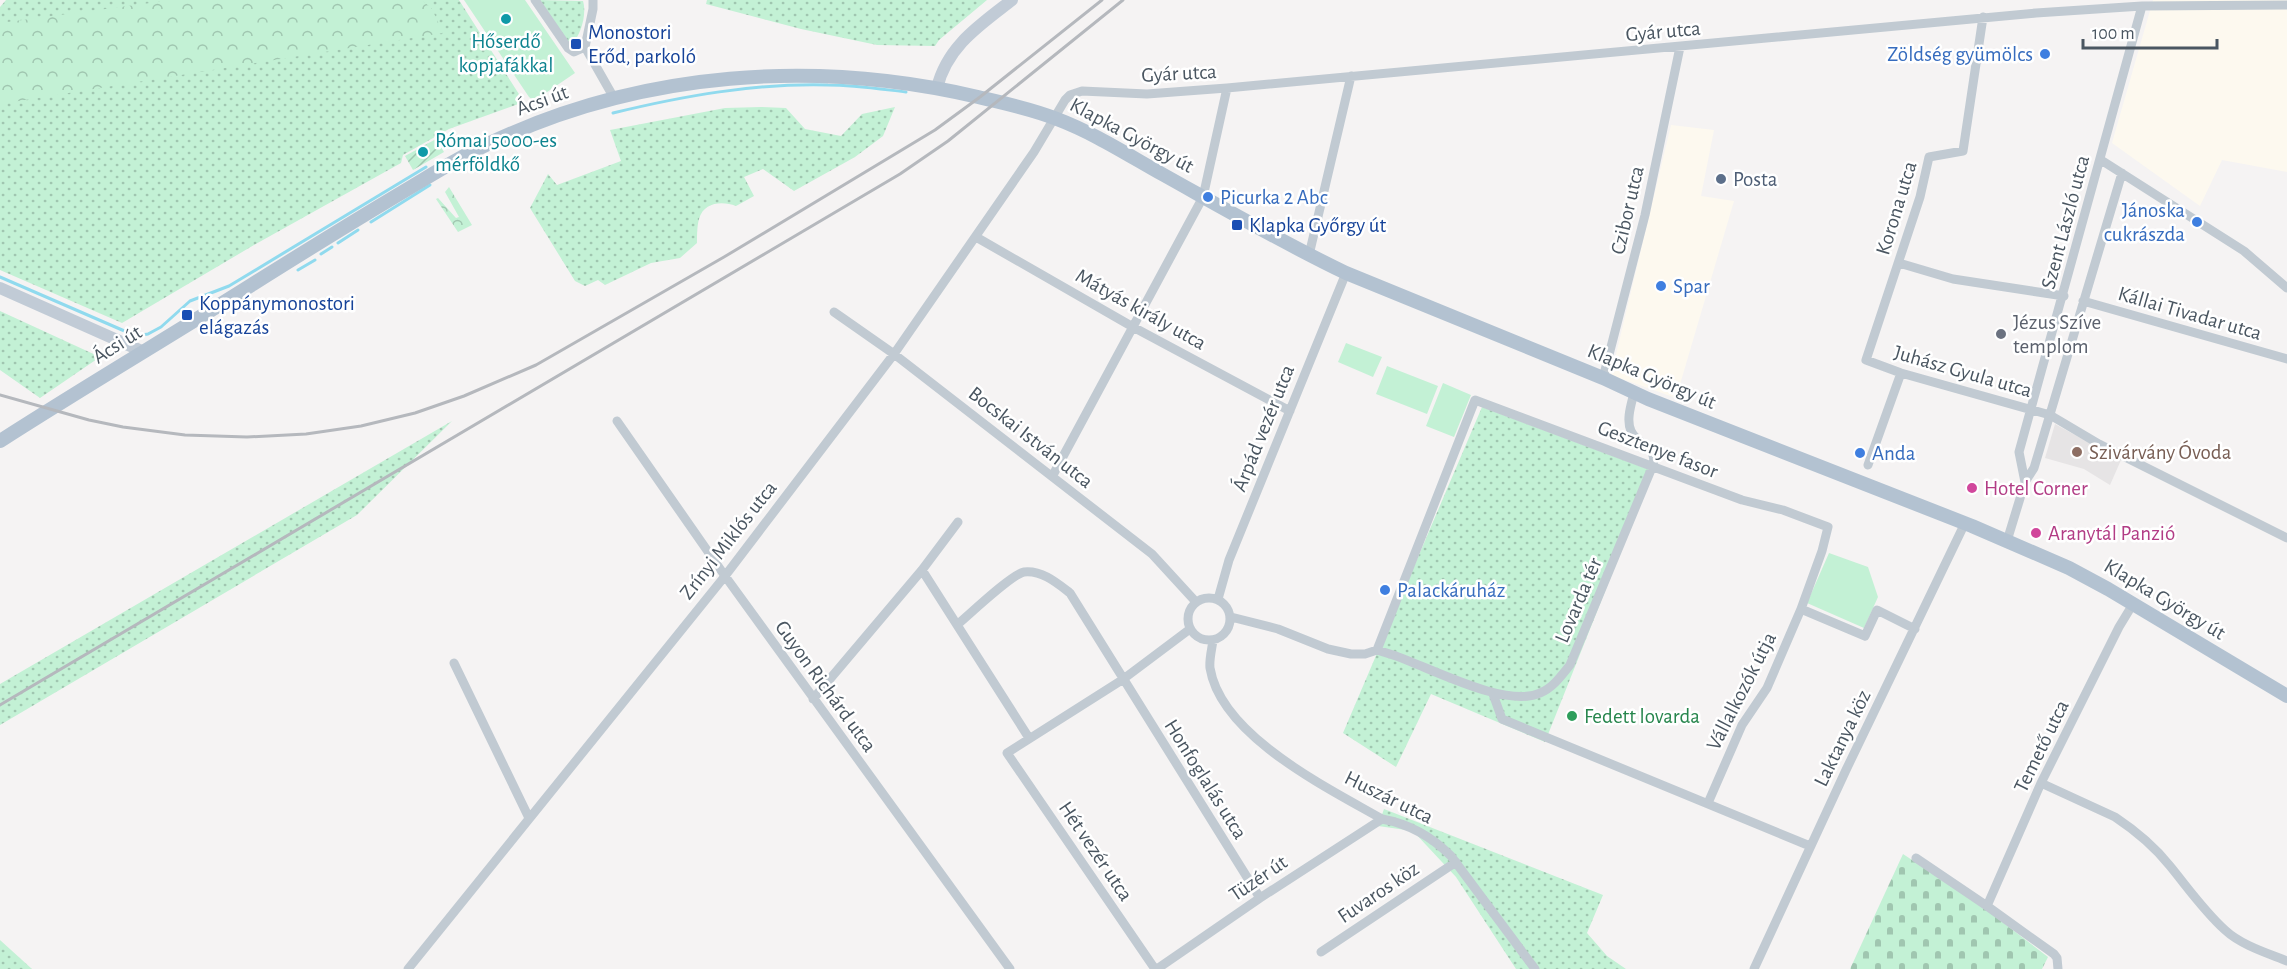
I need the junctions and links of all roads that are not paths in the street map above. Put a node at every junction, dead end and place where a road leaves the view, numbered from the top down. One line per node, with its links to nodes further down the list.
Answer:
1 (535, 0): 7 (street)
2 (1012, 0): 10 (street)
3 (592, 1): 7 (street)
4 (2287, 5): 5 (street, Gyár utca)
5 (2142, 6): 6 (street, Gyár utca); 15 (street, Szent László utca)
6 (1983, 17): 8 (street, Gyár utca); 20 (street, Korona utca)
7 (585, 47): 12 (street)
8 (1680, 47): 9 (street, Gyár utca); 33 (street, Czibor utca)
9 (1351, 76): 11 (street, Gyár utca); 19 (street)
10 (937, 88): 12 (main road, Ácsi út); 13 (main road, Ácsi út)
11 (1227, 88): 14 (street, Gyár utca); 17 (street)
12 (614, 98): 28 (main road, Ácsi út)
13 (997, 102): 14 (main road, Klapka György út)
14 (1054, 117): 17 (main road, Klapka György út); 18 (street, Zrínyi Miklós utca)
15 (2101, 160): 16 (street); 24 (street, Szent László utca)
16 (2122, 173): 23 (street); 25 (street, Szent László utca)
17 (1203, 197): 19 (main road, Klapka György út); 27 (street)
18 (976, 237): 27 (street, Mátyás király utca); 29 (street, Zrínyi Miklós utca)
19 (1309, 255): 21 (main road, Klapka György út)
20 (1899, 263): 24 (street); 31 (street, Korona utca)
21 (1346, 273): 33 (main road, Klapka György út); 36 (street, Árpád vezér utca)
22 (0, 288): 28 (street)
23 (2287, 288)
24 (2064, 296): 35 (street, Szent László utca)
25 (2083, 301): 30 (street, Kállai Tivadar utca); 37 (street, Szent László utca)
26 (834, 312): 29 (street, Bocskai István utca)
27 (1133, 327): 36 (street, Mátyás király utca); 42 (street)
28 (144, 352): 39 (main road, Ácsi út)
29 (894, 354): 42 (street, Bocskai István utca); 50 (street, Zrínyi Miklós utca)
30 (2287, 359)
31 (1866, 360): 32 (street, Juhász Gyula utca)
32 (1901, 373): 35 (street, Juhász Gyula utca); 41 (street)
33 (1603, 378): 34 (main road, Klapka György út)
34 (1634, 393): 40 (street); 45 (main road, Klapka György út)
35 (2031, 410): 37 (street, Juhász Gyula utca); 43 (street, Szent László utca)
36 (1290, 411): 51 (street, Árpád vezér utca)
37 (2050, 415): 43 (street, Szent László utca); 47 (street, Juhász Gyula utca)
38 (617, 421): 50 (street, Guyon Richárd utca)
39 (0, 441)
40 (1653, 465): 46 (street, Gesztenye fasor); 60 (street, Gesztenye fasor); 63 (street, Lovarda tér)
41 (1868, 465)
42 (1053, 475): 52 (street, Bocskai István utca)
43 (2025, 482): 48 (street, Szent László utca)
44 (958, 522): 49 (street)
45 (1965, 523): 48 (main road, Klapka György út); 58 (street, Laktanya köz)
46 (1828, 527): 54 (street, Vállalkozók útja)
47 (2287, 538)
48 (2007, 541): 53 (main road, Klapka György út)
49 (922, 570): 56 (street); 65 (street)
50 (724, 576): 65 (street, Guyon Richárd utca); 69 (street, Zrínyi Miklós utca)
51 (1218, 599): 52 (street); 55 (street)
52 (1196, 602): 57 (street)
53 (2133, 604): 64 (main road, Klapka György út); 67 (street, Temető utca)
54 (1801, 609): 58 (street); 68 (street, Vállalkozók útja)
55 (1231, 617): 59 (street); 60 (street)
56 (958, 624): 62 (street, Honfoglalás utca); 66 (street)
57 (1190, 629): 59 (street); 62 (street)
58 (1915, 629): 71 (street, Laktanya köz)
59 (1213, 640): 70 (street, Huszár utca)
60 (1377, 650): 63 (street)
61 (454, 663): 69 (street)
62 (1122, 680): 66 (street); 74 (street, Honfoglalás utca)
63 (1493, 694): 68 (street)
64 (2287, 696)
65 (813, 699): 79 (street, Guyon Richárd utca)
66 (1029, 738): 80 (street, Hét vezér utca)
67 (2041, 783): 75 (street, Temető utca); 77 (street)
68 (1708, 803): 71 (street)
69 (529, 818): 78 (street, Zrínyi Miklós utca)
70 (1382, 819): 73 (street, Huszár utca); 74 (street, Tüzér út)
71 (1810, 846): 82 (street, Laktanya köz)
72 (1916, 858): 75 (street)
73 (1456, 862): 76 (street, Fuvaros köz); 81 (street, Huszár utca)
74 (1260, 898): 80 (street, Tüzér út)
75 (1987, 906): 83 (street)
76 (1321, 952)
77 (2287, 961)
78 (408, 969)
79 (1010, 969)
80 (1156, 969)
81 (1535, 969)
82 (1754, 969)
83 (2058, 969)

